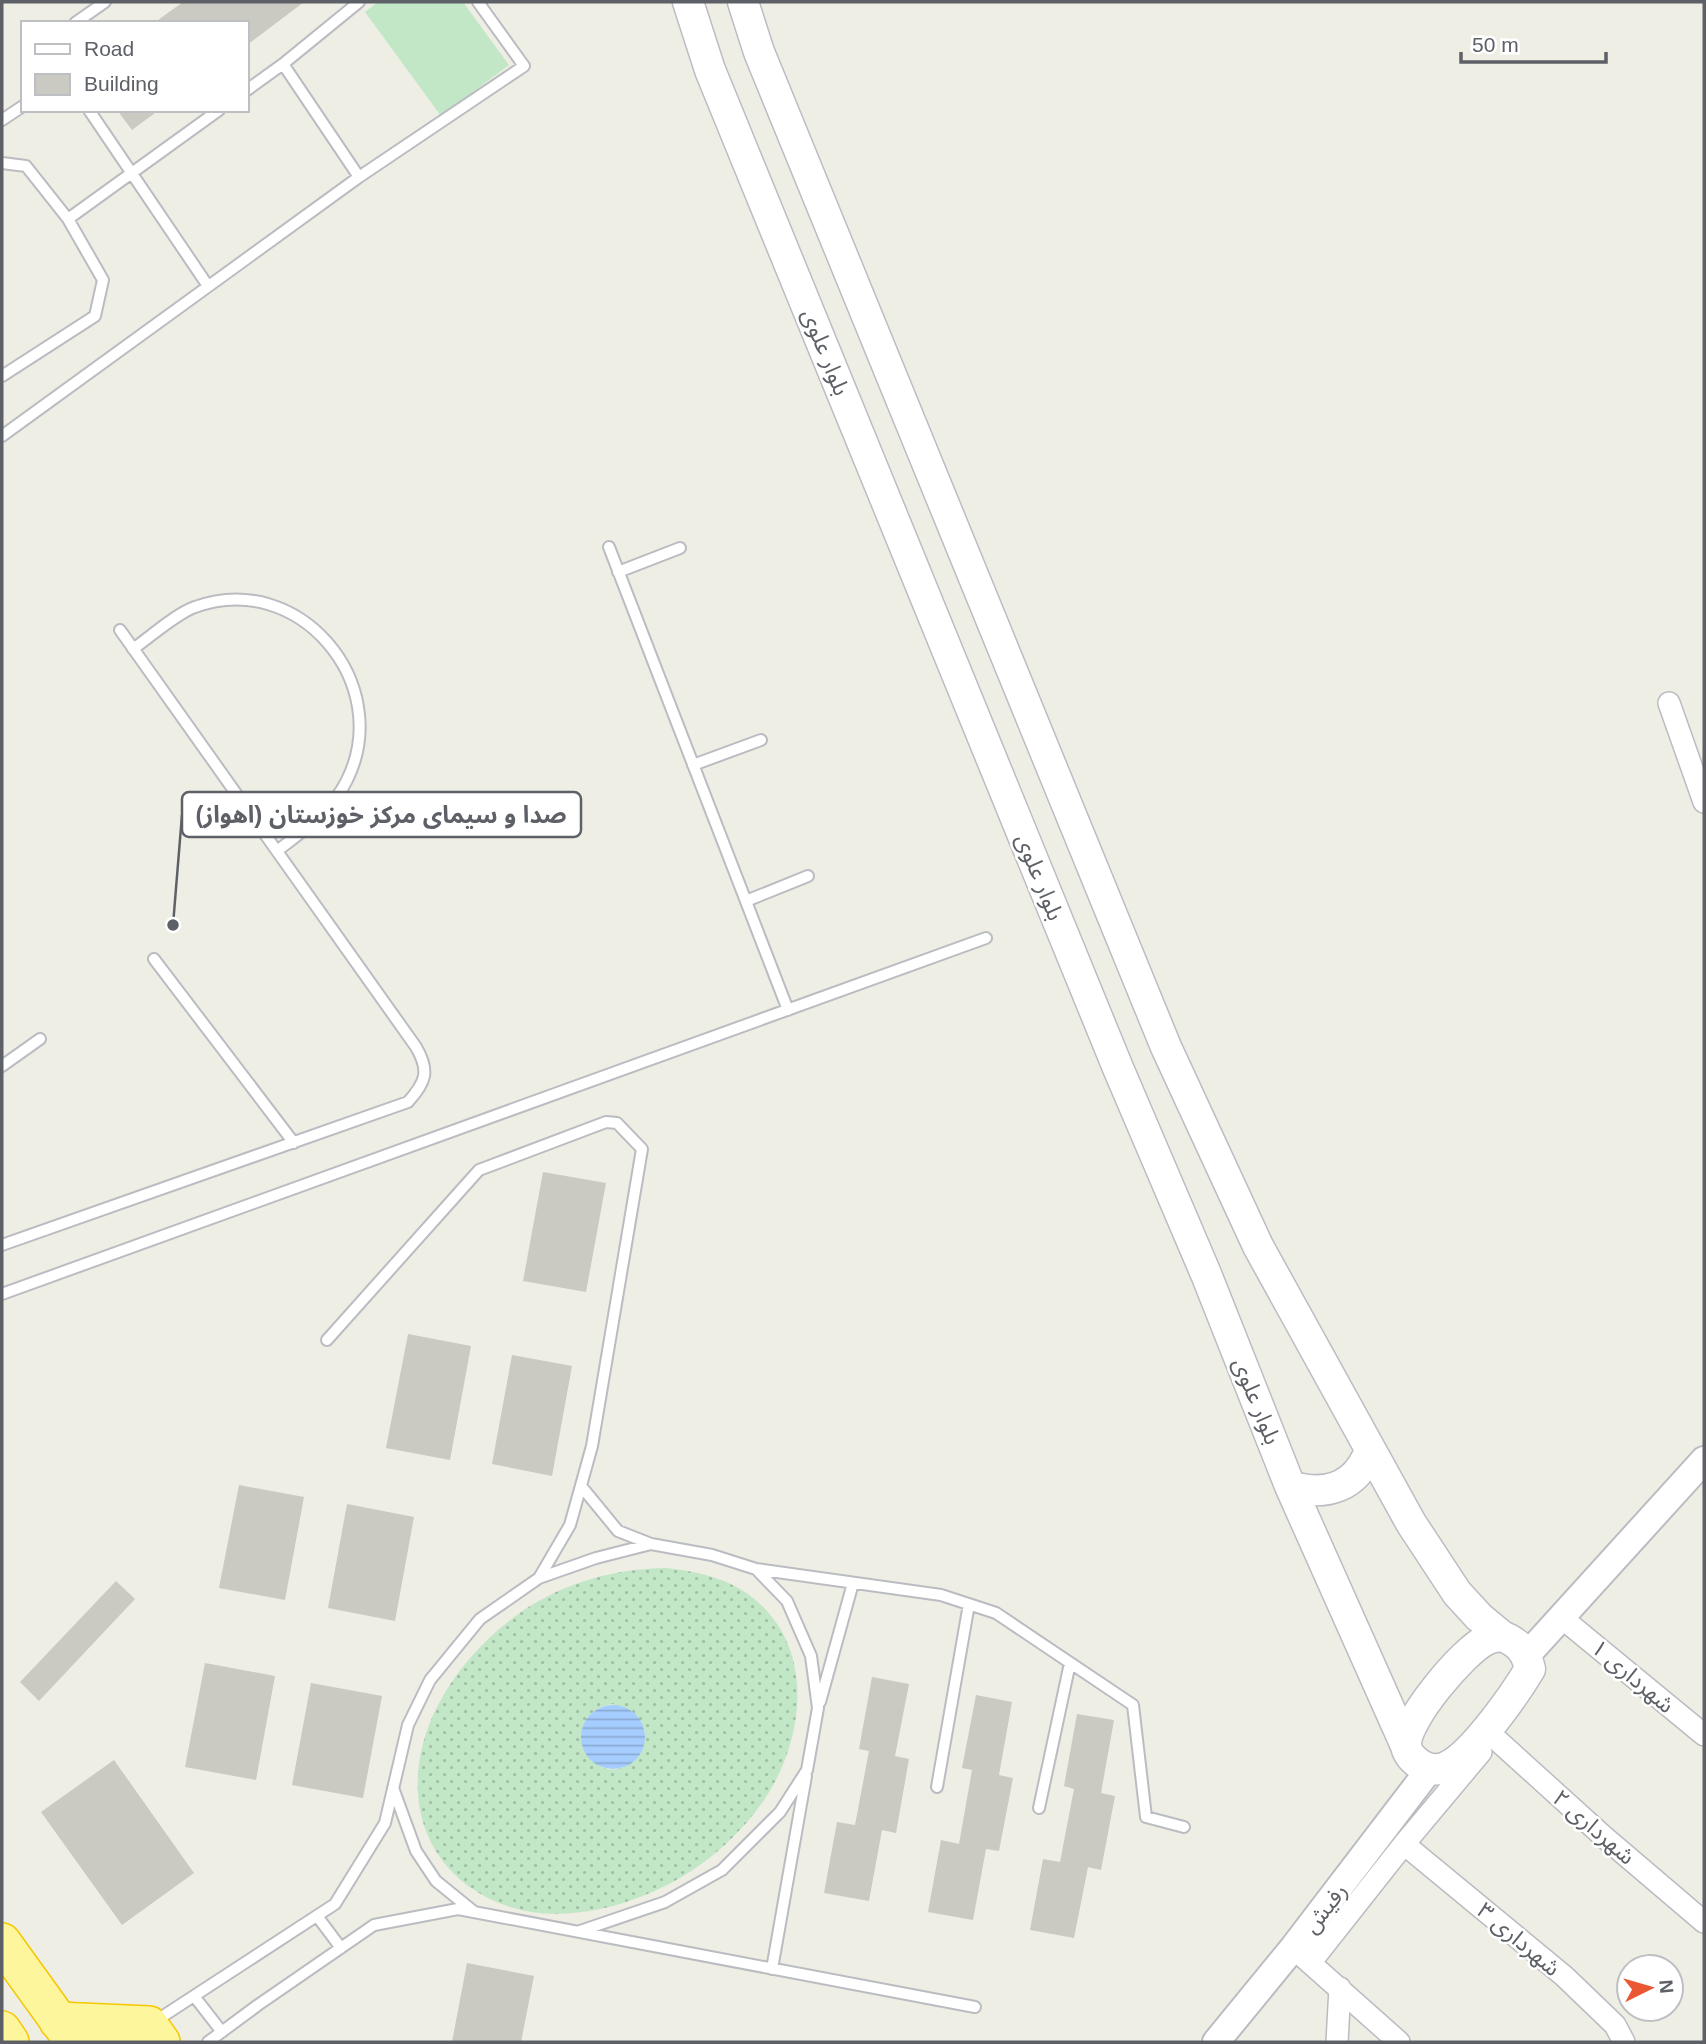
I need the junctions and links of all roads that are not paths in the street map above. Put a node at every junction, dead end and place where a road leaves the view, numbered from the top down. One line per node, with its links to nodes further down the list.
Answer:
1 (105, 2): 6 (lane)
2 (359, 2): 7 (lane)
3 (478, 2): 15 (lane)
4 (688, 2): 44 (main road, بلوار علوی)
5 (743, 2): 41 (main road)
6 (78, 21)
7 (283, 64): 8 (lane); 15 (lane)
8 (248, 89)
9 (21, 107): 12 (lane)
10 (90, 112): 14 (lane)
11 (216, 112): 14 (lane)
12 (2, 120)
13 (2, 163): 16 (lane)
14 (131, 173): 16 (lane); 17 (lane)
15 (359, 177): 17 (lane)
16 (68, 219): 18 (lane)
17 (208, 286): 19 (lane)
18 (2, 376)
19 (2, 436)
20 (609, 547): 22 (lane)
21 (680, 548): 22 (lane)
22 (618, 572): 27 (lane)
23 (120, 630): 24 (lane)
24 (133, 649): 29 (lane); 29 (lane)
25 (1670, 703): 28 (street)
26 (761, 740): 27 (lane)
27 (693, 765): 31 (lane)
28 (1704, 802)
29 (277, 851): 37 (lane)
30 (808, 876): 31 (lane)
31 (746, 901): 34 (lane)
32 (986, 938): 34 (lane)
33 (154, 959): 37 (lane)
34 (788, 1010): 39 (lane)
35 (40, 1040): 36 (lane)
36 (2, 1066)
37 (295, 1143): 38 (lane)
38 (2, 1245)
39 (2, 1294)
40 (327, 1340): 43 (lane)
41 (1370, 1450): 44 (main road); 51 (main road)
42 (1704, 1460): 50 (street)
43 (581, 1486): 45 (lane); 47 (lane)
44 (1290, 1486): 57 (main road, بلوار علوی)
45 (651, 1544): 46 (lane); 47 (lane)
46 (756, 1569): 48 (lane); 54 (lane)
47 (539, 1578): 61 (lane)
48 (853, 1583): 49 (lane); 54 (lane)
49 (970, 1604): 53 (lane); 60 (lane)
50 (1562, 1618): 52 (street); 56 (street, شهرداری ۱)
51 (1502, 1636): 52 (main road); 57 (main road)
52 (1527, 1655): 55 (main road)
53 (1070, 1662): 62 (lane); 63 (lane)
54 (818, 1708): 58 (lane)
55 (1490, 1734): 59 (main road); 64 (street); 67 (street, شهرداری ۲)
56 (1704, 1735)
57 (1406, 1746): 59 (main road, بلوار علوی)
58 (807, 1770): 68 (lane); 72 (lane)
59 (1429, 1770): 71 (street, رفیش)
60 (937, 1787)
61 (393, 1788): 65 (lane); 66 (lane)
62 (1039, 1808)
63 (1184, 1826)
64 (1404, 1844): 71 (street); 85 (street, شهرداری ۳)
65 (475, 1913): 68 (lane); 70 (lane)
66 (317, 1916): 70 (lane); 74 (lane)
67 (1704, 1922)
68 (577, 1932): 72 (lane)
69 (2, 1942): 77 (highway)
70 (341, 1948): 78 (lane)
71 (1302, 1956): 73 (street); 82 (street, رفیش)
72 (772, 1969): 75 (lane)
73 (1340, 1988): 83 (street); 84 (street)
74 (194, 1996): 78 (lane); 79 (lane)
75 (975, 2007)
76 (2, 2031): 80 (highway)
77 (66, 2031): 79 (highway)
78 (222, 2032): 81 (lane)
79 (155, 2034)
80 (10, 2042)
81 (208, 2042)
82 (1216, 2042)
83 (1337, 2042)
84 (1399, 2042)
85 (1625, 2042)

